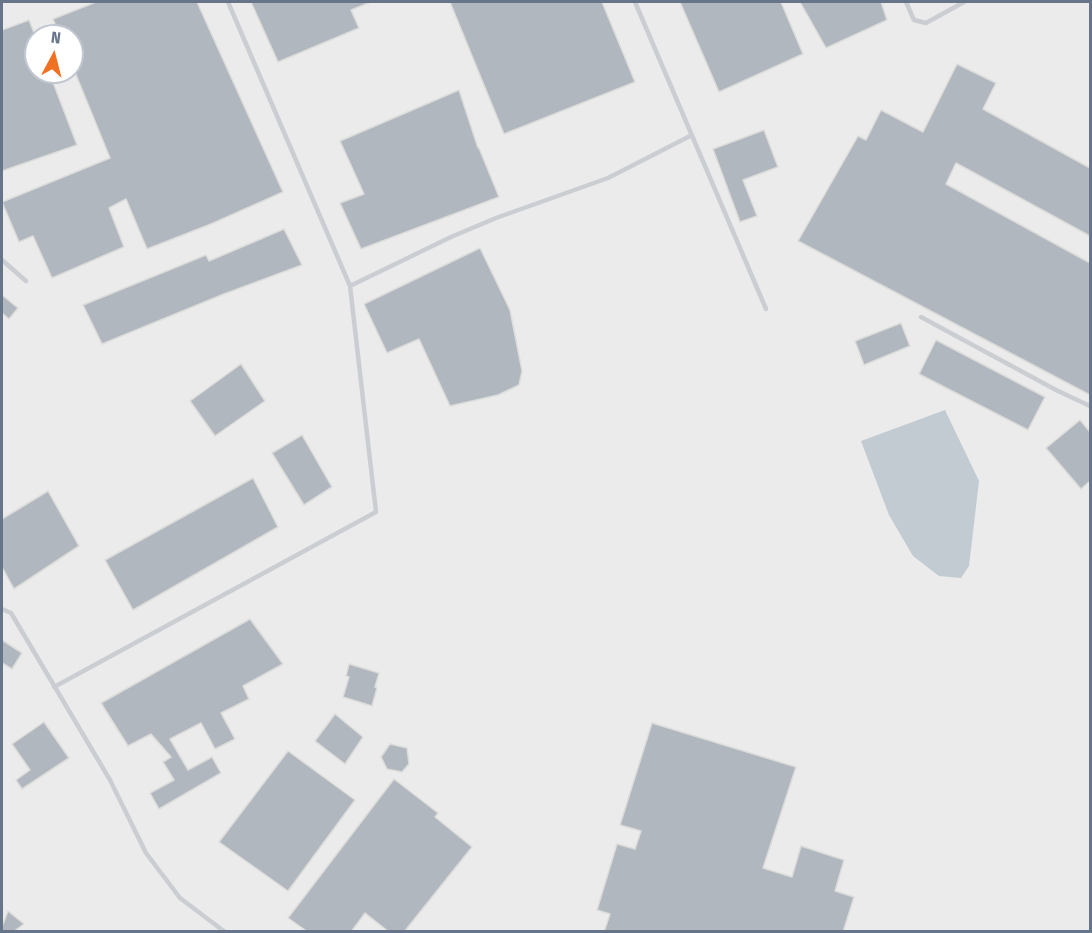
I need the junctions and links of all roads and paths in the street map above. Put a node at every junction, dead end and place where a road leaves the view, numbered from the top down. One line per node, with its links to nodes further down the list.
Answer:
1 (228, 2): 8 (lane)
2 (635, 2): 5 (lane)
3 (906, 2): 4 (lane)
4 (964, 2)
5 (692, 135): 8 (lane); 9 (lane)
6 (2, 260): 7 (lane)
7 (26, 281)
8 (350, 286): 13 (lane)
9 (766, 309)
10 (921, 317): 11 (lane)
11 (1090, 406)
12 (2, 609): 13 (lane)
13 (54, 687): 14 (lane)
14 (225, 932)

